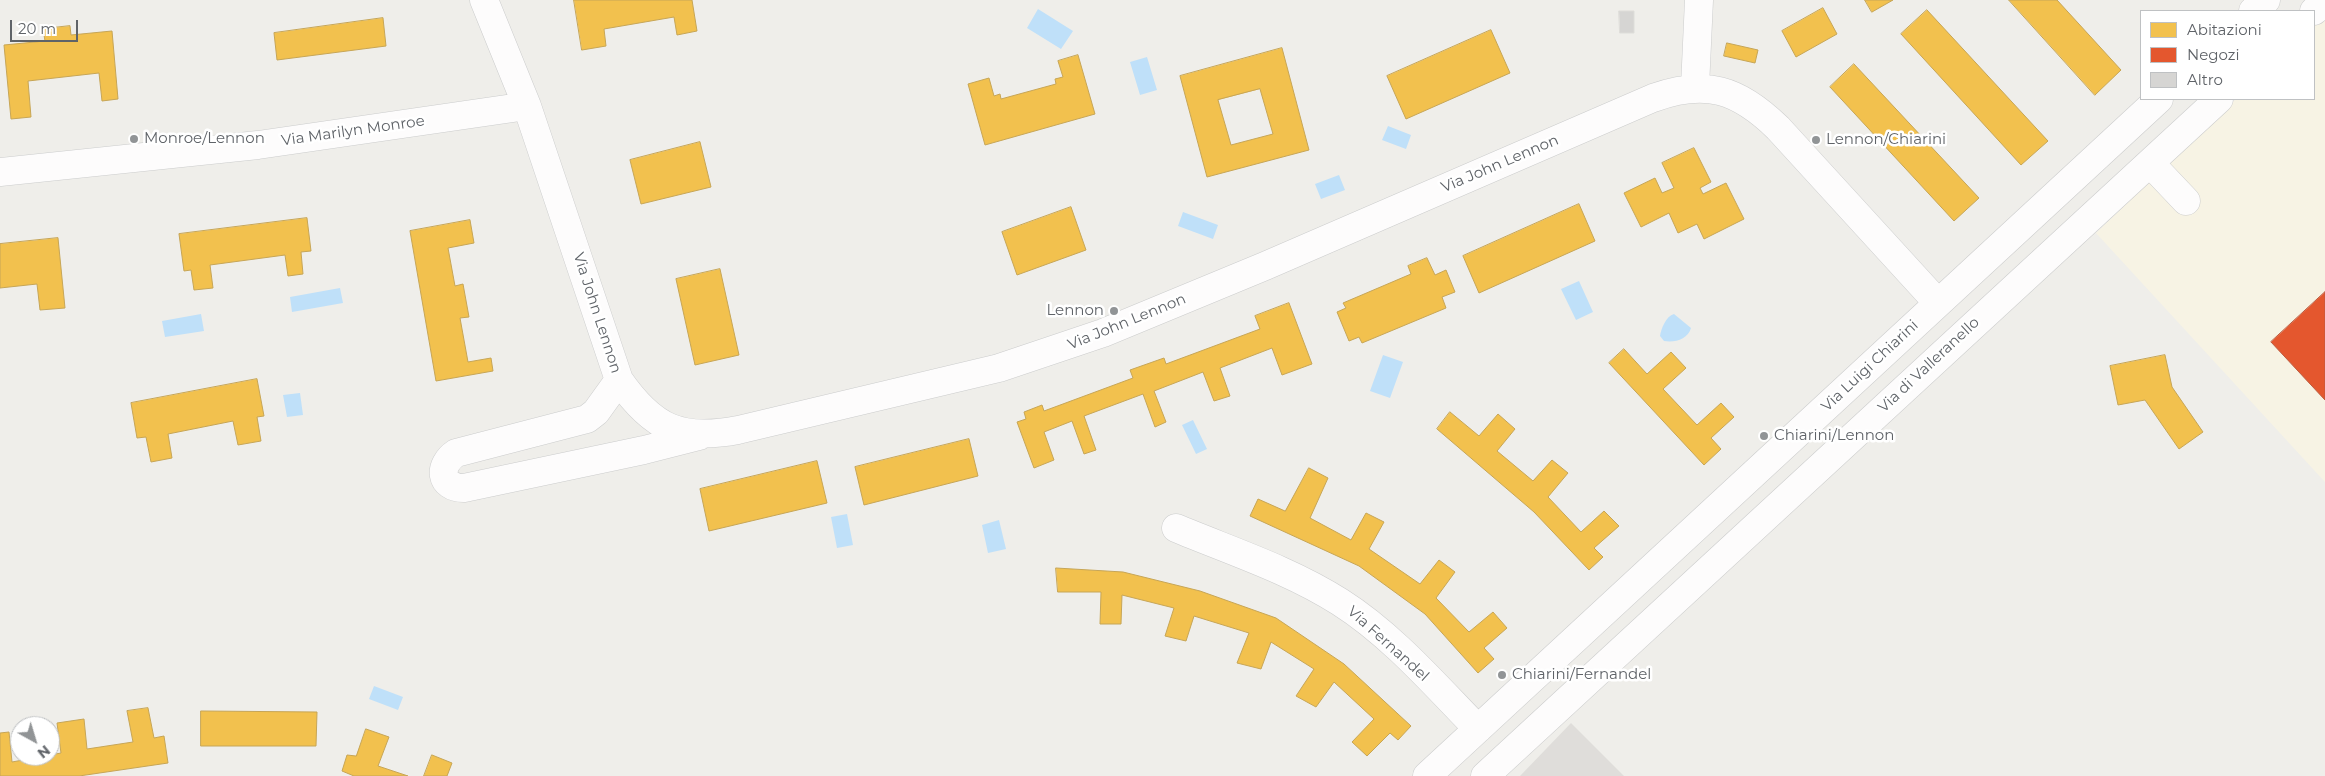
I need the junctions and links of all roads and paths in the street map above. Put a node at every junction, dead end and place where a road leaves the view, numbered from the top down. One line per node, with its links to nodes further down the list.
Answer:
1 (484, 0): 10 (street, Via John Lennon)
2 (1699, 0): 7 (street)
3 (2266, 0): 5 (street)
4 (2325, 1): 6 (street)
5 (2254, 10)
6 (2315, 11)
7 (1695, 87): 14 (street, Via John Lennon); 16 (street, Via John Lennon)
8 (2158, 100): 14 (street, Via Luigi Chiarini)
9 (2218, 100): 11 (street, Via di Valleranello)
10 (527, 106): 12 (street, Via Marilyn Monroe); 15 (street, Via John Lennon)
11 (2150, 163): 13 (street); 20 (street, Via di Valleranello)
12 (0, 172)
13 (2186, 201)
14 (1938, 303): 18 (street, Via Luigi Chiarini)
15 (619, 380): 16 (street, Via John Lennon); 16 (street)
16 (704, 435)
17 (1176, 528): 18 (street, Via Fernandel)
18 (1478, 728): 19 (street, Via Luigi Chiarini)
19 (1427, 776)
20 (1485, 776)

